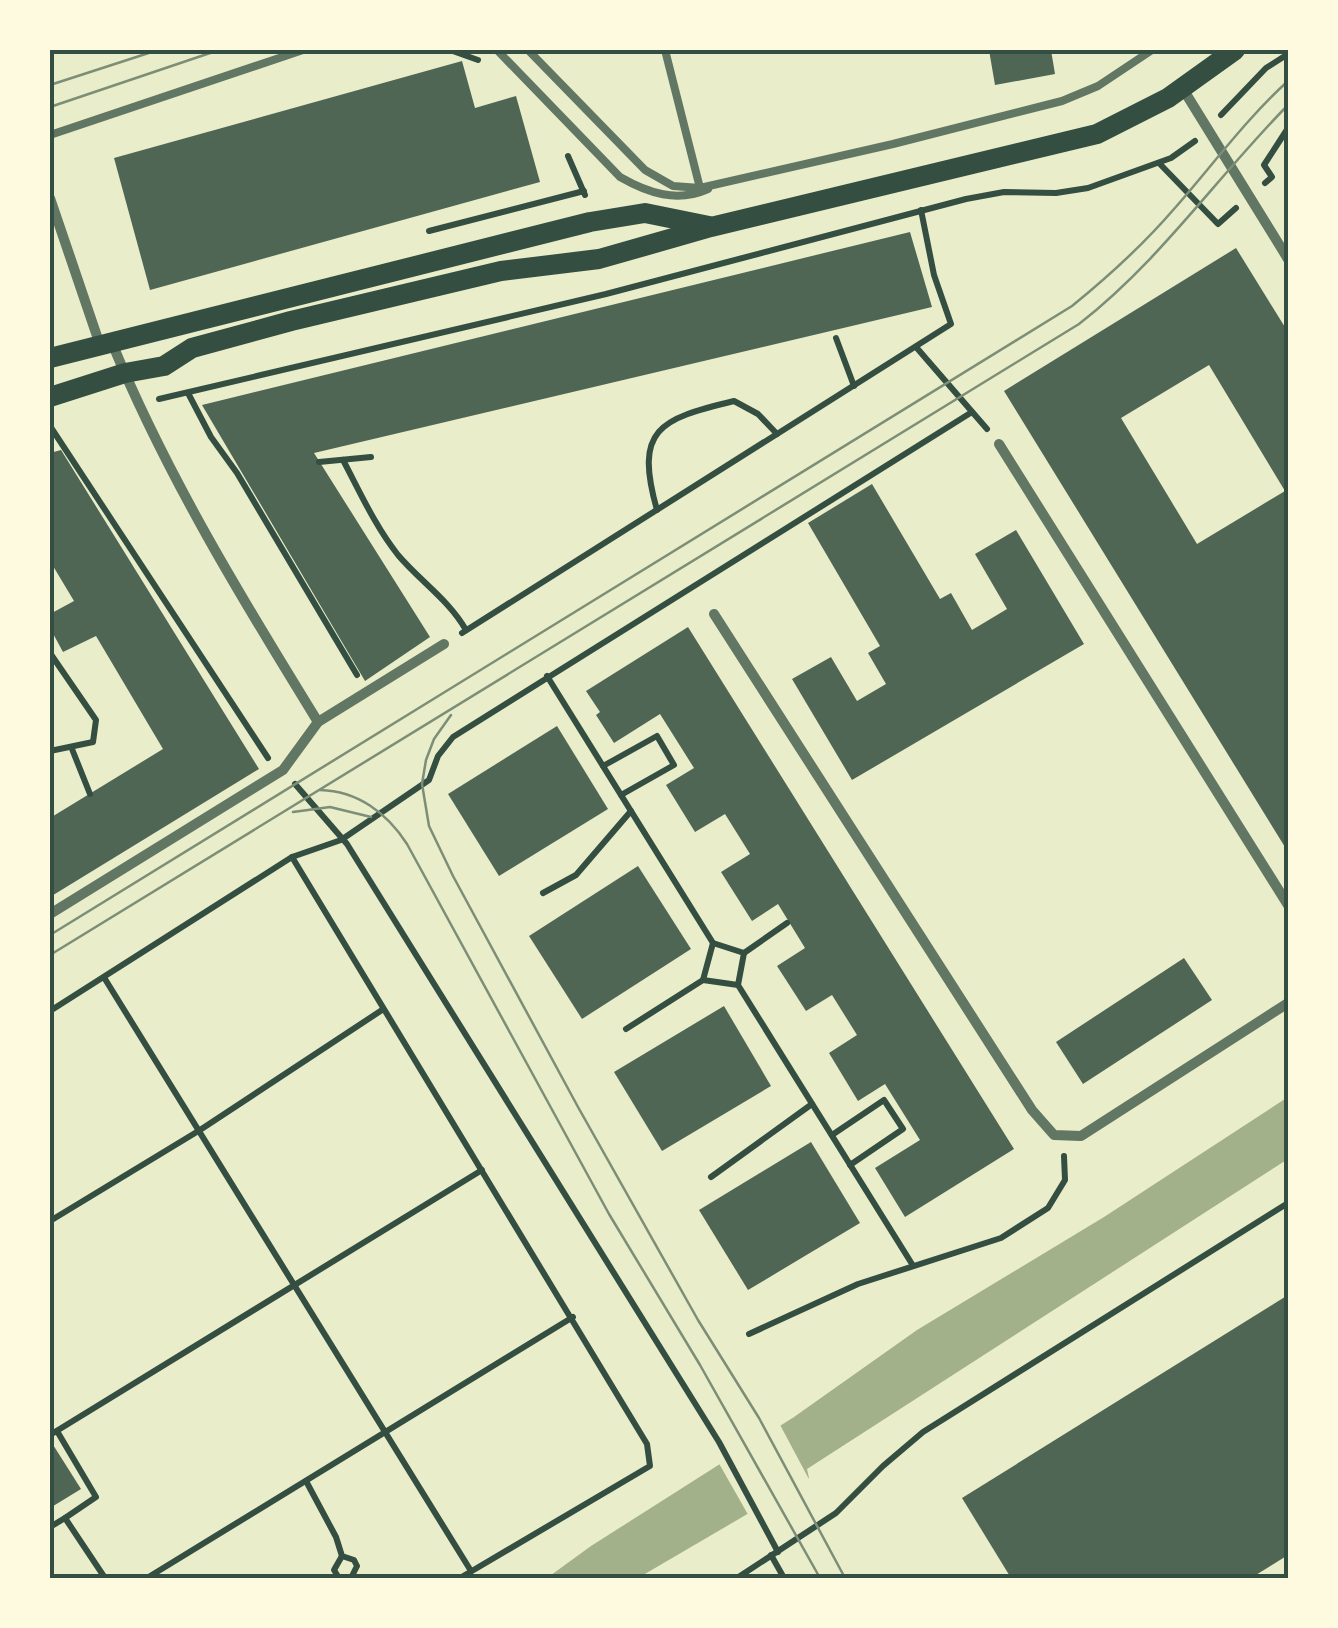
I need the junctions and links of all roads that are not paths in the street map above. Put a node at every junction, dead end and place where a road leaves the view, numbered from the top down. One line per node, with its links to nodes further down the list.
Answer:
1 (303, 50): 10 (lane)
2 (497, 50): 11 (lane)
3 (528, 50): 12 (lane)
4 (665, 50): 12 (lane)
5 (1138, 50): 8 (lane)
6 (1152, 50): 8 (lane)
7 (1235, 50): 9 (main road)
8 (1129, 64): 11 (lane)
9 (1184, 89): 14 (main road); 15 (street)
10 (50, 135)
11 (720, 184): 12 (lane)
12 (700, 188)
13 (50, 198): 16 (street)
14 (711, 227): 16 (main road); 18 (main road)
15 (1288, 259)
16 (106, 344): 17 (main road); 18 (street)
17 (50, 358)
18 (125, 374): 19 (main road); 23 (street)
19 (50, 397)
20 (1000, 444): 24 (street)
21 (714, 614): 26 (street)
22 (444, 644): 23 (street)
23 (318, 722): 25 (street)
24 (1288, 905)
25 (50, 914)
26 (1288, 1003)

